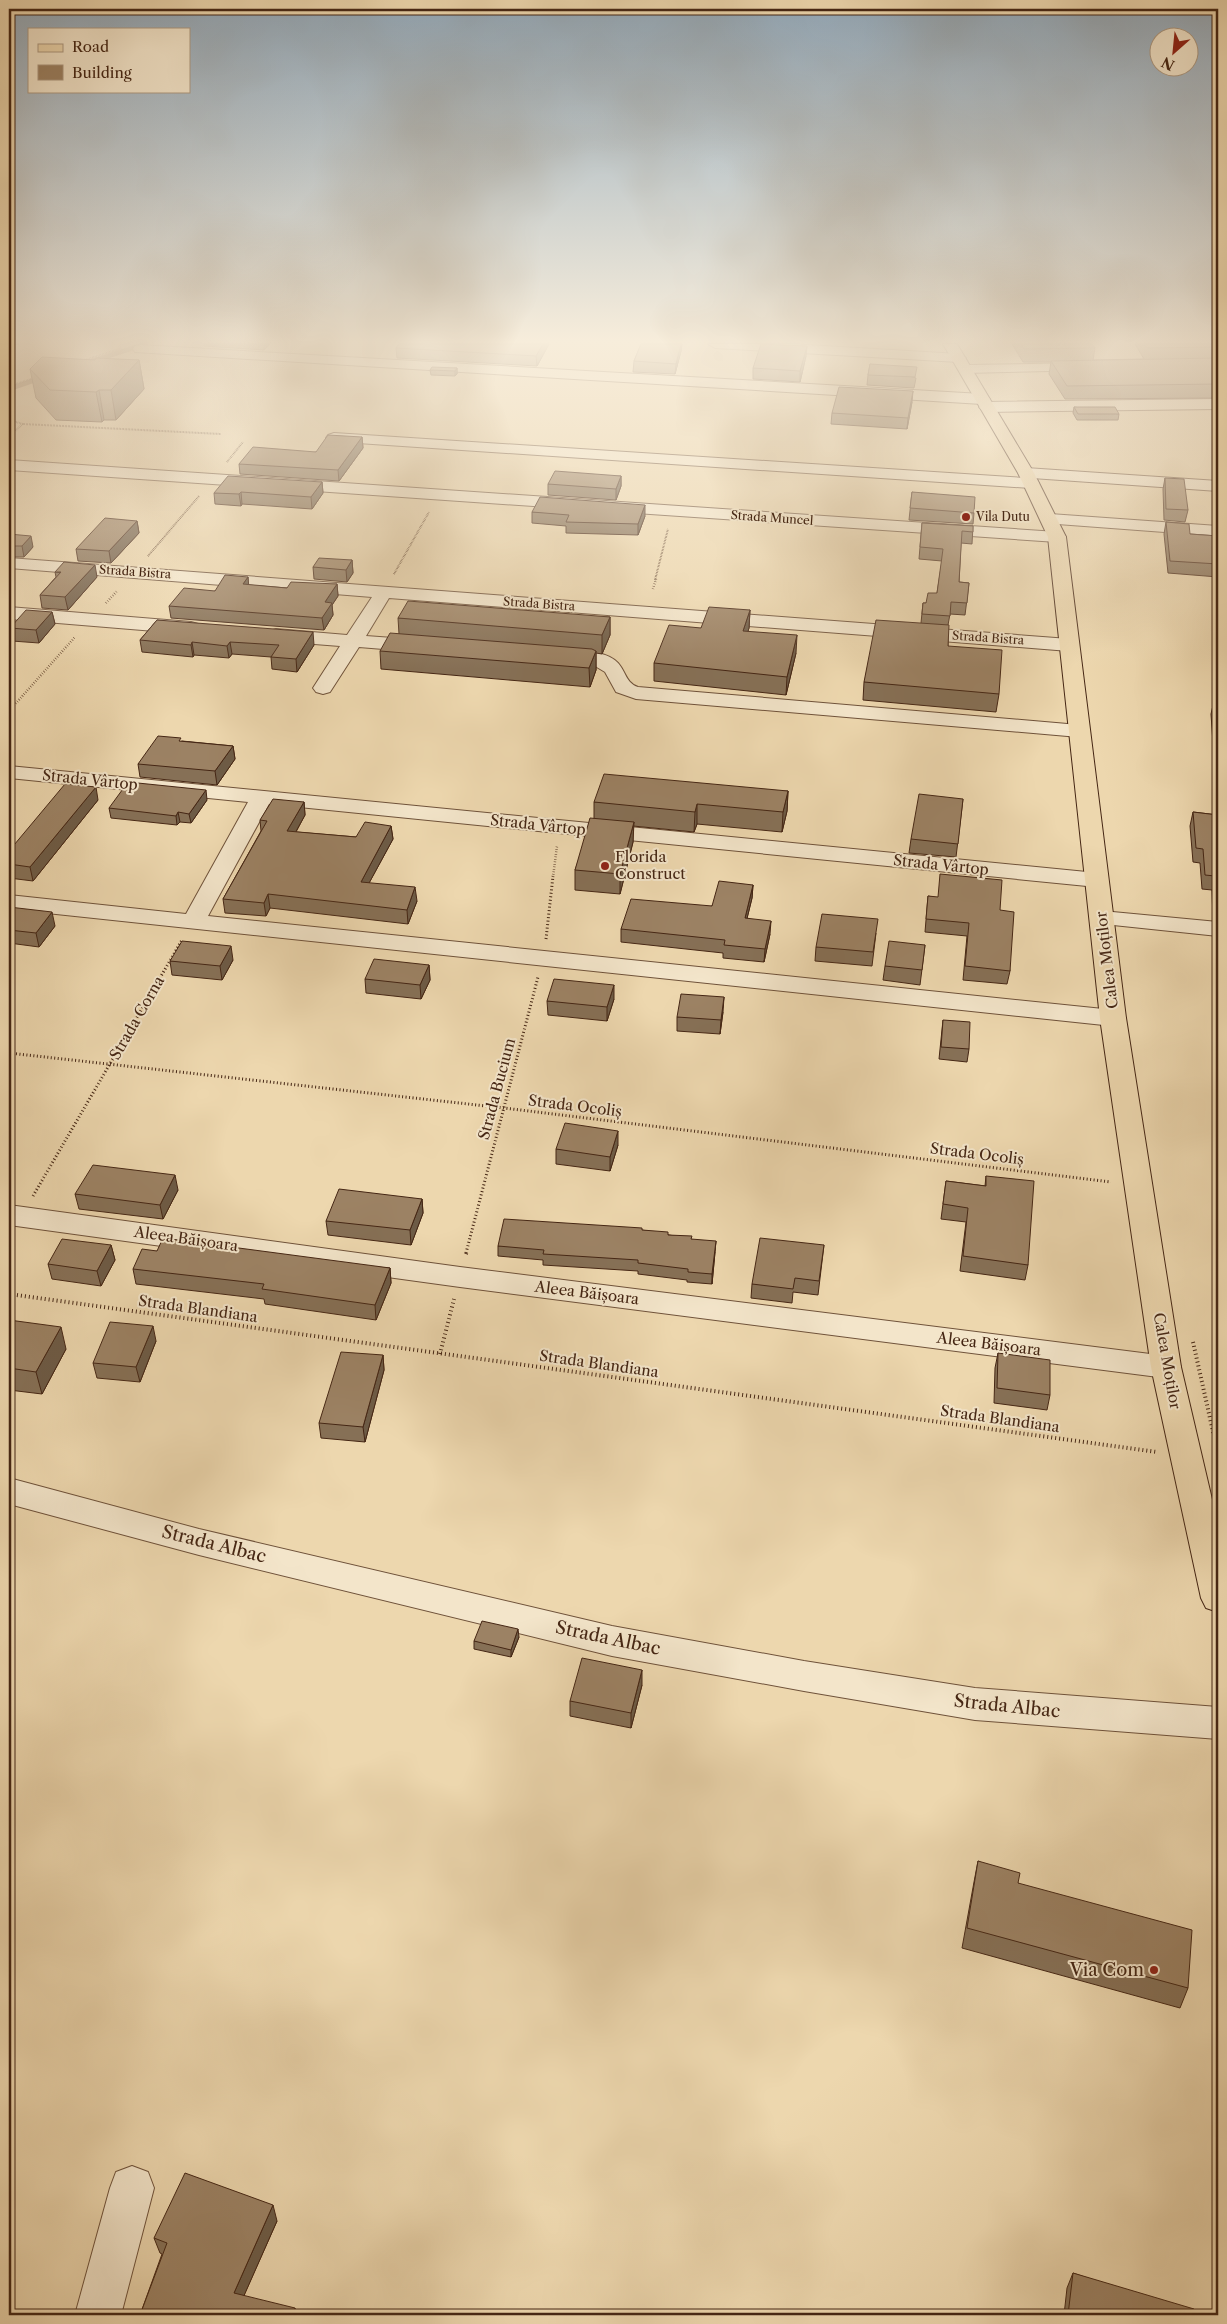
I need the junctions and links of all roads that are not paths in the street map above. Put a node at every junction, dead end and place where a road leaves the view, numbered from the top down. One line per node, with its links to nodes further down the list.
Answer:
1 (585, 452): 4 (street)
2 (1014, 452): 4 (main road, Calea Moților)
3 (9, 466): 6 (street, Strada Muncel)
4 (1029, 478): 5 (street); 6 (main road, Calea Moților)
5 (1218, 486)
6 (1053, 528): 7 (street, Strada Muncel); 14 (main road, Calea Moților)
7 (1218, 530)
8 (9, 563): 9 (street, Strada Bistra)
9 (384, 592): 13 (street); 14 (street, Strada Bistra)
10 (9, 613): 11 (street)
11 (207, 629)
12 (255, 633): 13 (street)
13 (352, 641): 15 (street); 17 (street)
14 (1070, 645): 18 (main road, Calea Moților)
15 (439, 648)
16 (546, 656): 18 (street)
17 (323, 688)
18 (1080, 731): 21 (main road, Calea Moților)
19 (9, 772): 20 (street, Strada Vârtop)
20 (262, 797): 21 (street, Strada Vârtop); 24 (street)
21 (1097, 880): 23 (main road, Calea Moților)
22 (9, 902): 24 (street)
23 (1102, 918): 25 (street); 26 (main road, Calea Moților)
24 (193, 922): 26 (street)
25 (1218, 929)
26 (1113, 1018): 28 (main road, Calea Moților)
27 (15, 1216): 28 (street, Aleea Băișoara)
28 (1166, 1367): 30 (main road, Calea Moților)
29 (9, 1491): 31 (street, Strada Albac)
30 (1218, 1598)
31 (1218, 1722)
32 (132, 2188): 33 (street)
33 (98, 2315)

